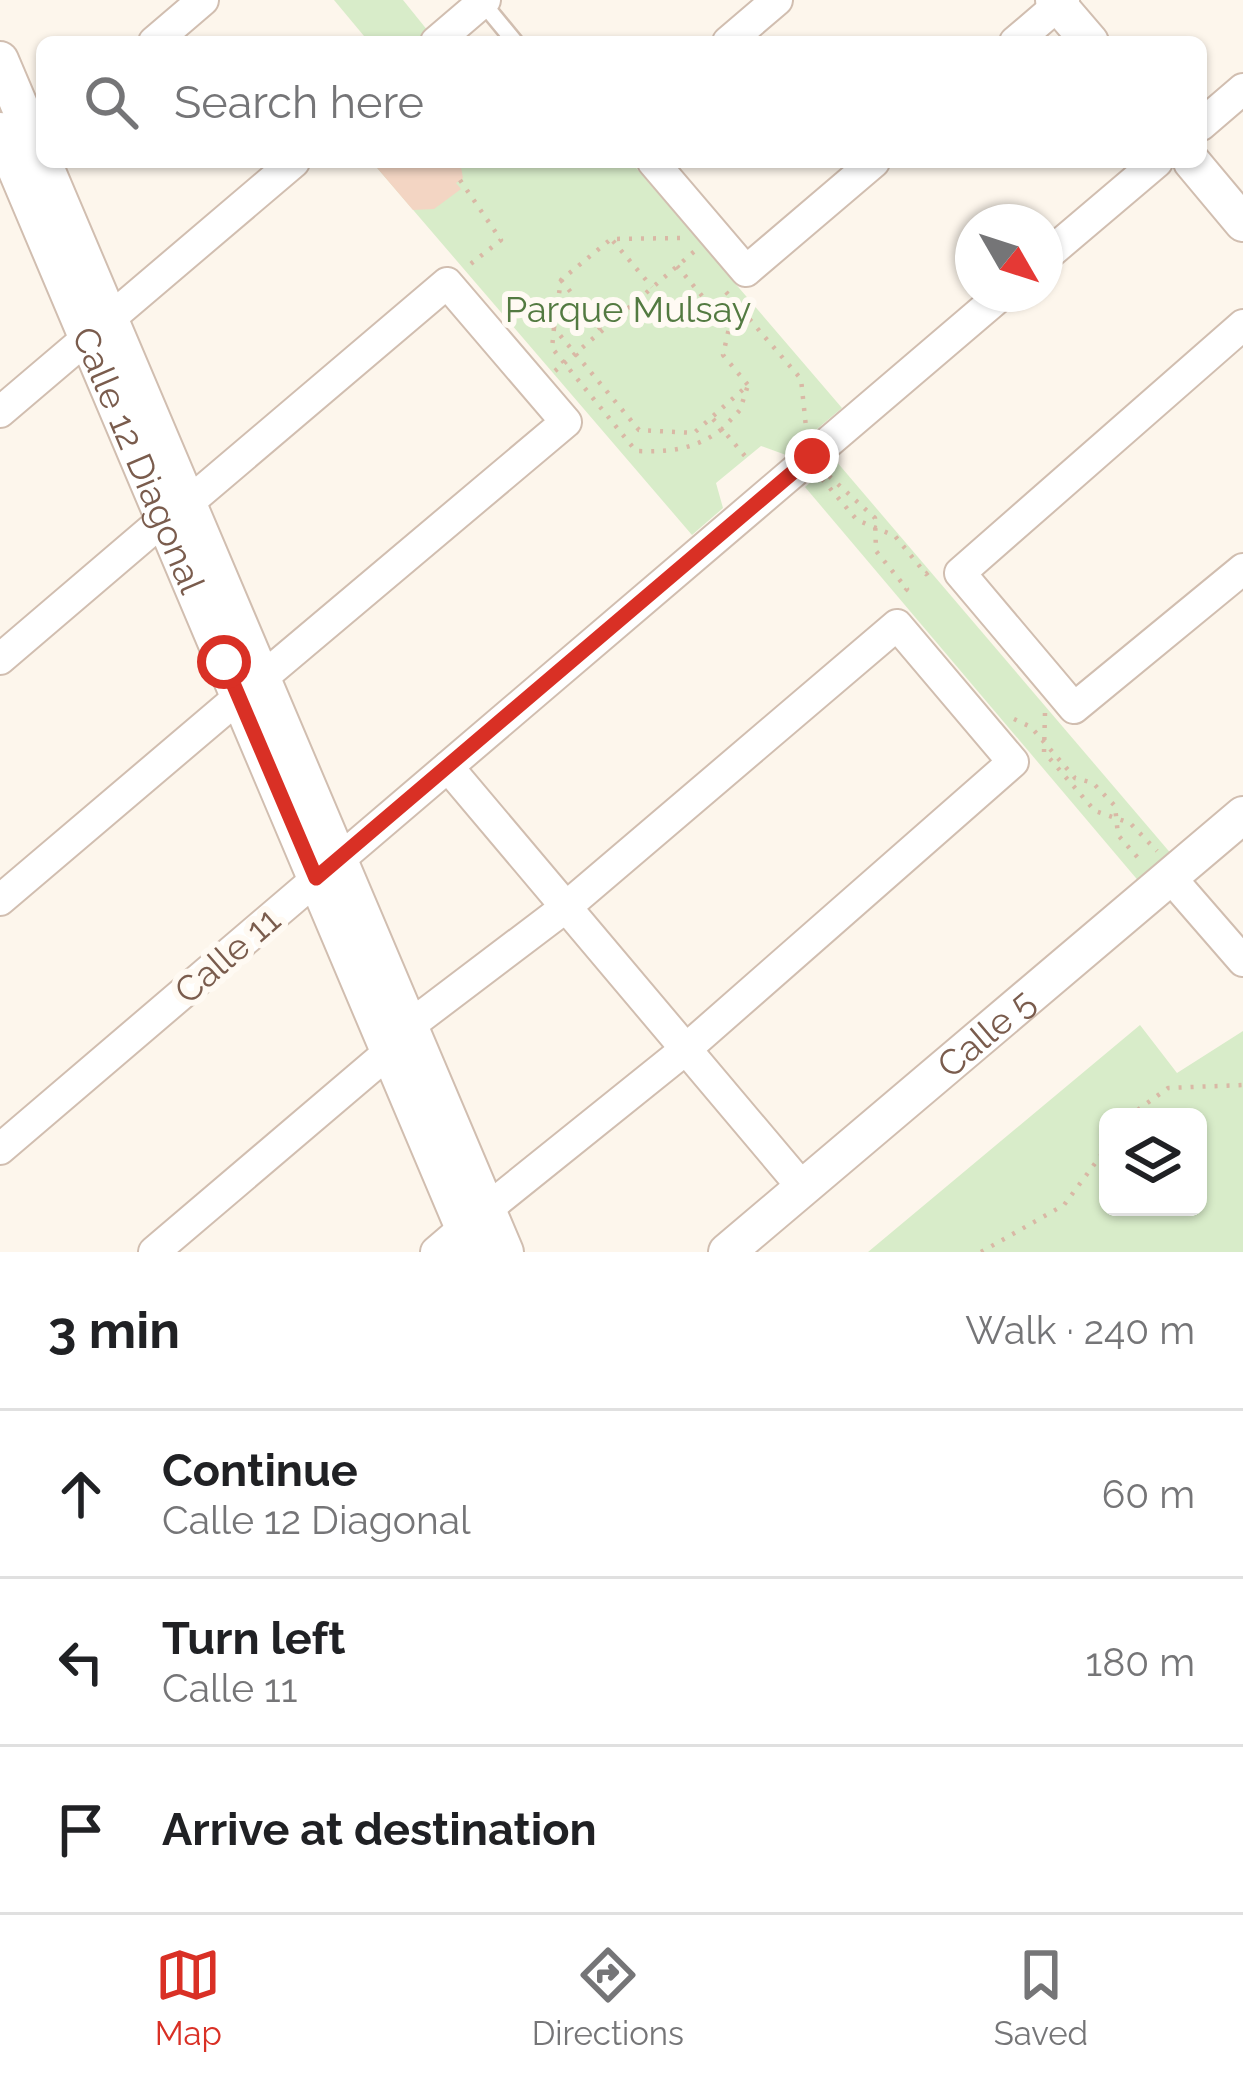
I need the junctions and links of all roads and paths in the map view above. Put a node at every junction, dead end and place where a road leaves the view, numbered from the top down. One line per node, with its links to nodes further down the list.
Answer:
1 (203, 0): 5 (street)
2 (777, 0): 8 (street)
3 (483, 1): 6 (street); 7 (lane)
4 (1059, 2): 9 (street); 10 (street)
5 (161, 36)
6 (443, 36)
7 (510, 36)
8 (735, 36)
9 (1022, 36)
10 (1085, 36)
11 (0, 60): 14 (street, Calle 12 Diagonal)
12 (1243, 89): 13 (street)
13 (1207, 120)
14 (25, 154): 33 (street, Calle 12 Diagonal)
15 (287, 168): 33 (street)
16 (657, 168): 29 (street)
17 (867, 168): 29 (street)
18 (1150, 168): 24 (street)
19 (1197, 168): 21 (street)
20 (460, 180): 27 (path)
21 (1243, 223)
22 (611, 239): 25 (path); 28 (path); 30 (path)
23 (705, 242): 25 (path)
24 (1063, 242)
25 (692, 253): 26 (path)
26 (677, 266): 30 (path); 39 (path)
27 (455, 277): 45 (street); 51 (street)
28 (561, 280): 34 (path); 35 (path)
29 (735, 280): 43 (path)
30 (652, 287): 35 (path)
31 (981, 312): 55 (street, Calle 11)
32 (1243, 326): 48 (street)
33 (99, 328): 40 (street); 45 (street, Calle 12 Diagonal)
34 (554, 328): 36 (path); 37 (path)
35 (602, 331): 36 (path)
36 (575, 353): 37 (path); 41 (path)
37 (564, 363): 38 (path); 42 (path)
38 (551, 374)
39 (748, 385): 41 (path); 42 (path)
40 (0, 412)
41 (712, 417): 42 (path)
42 (722, 429): 44 (path)
43 (807, 433)
44 (745, 456)
45 (176, 511): 50 (street); 51 (street, Calle 12 Diagonal)
46 (875, 529): 46 (path); 48 (path); 49 (path)
47 (1243, 568): 52 (street)
48 (946, 571): 52 (street)
49 (898, 610): 61 (street); 64 (street)
50 (0, 659)
51 (251, 688): 59 (street, Calle 12 Diagonal); 60 (street)
52 (1059, 705): 54 (path)
53 (997, 711): 54 (path)
54 (1044, 742): 57 (path); 57 (path)
55 (448, 767): 59 (street, Calle 11); 61 (street)
56 (1243, 815): 58 (street, Calle 5)
57 (1116, 818): 58 (path); 58 (path)
58 (1160, 867): 62 (street); 69 (street, Calle 5)
59 (327, 868): 63 (street, Calle 12 Diagonal); 67 (street, Calle 11)
60 (0, 900)
61 (566, 907): 63 (street); 64 (street)
62 (1243, 961)
63 (399, 1039): 70 (street, Calle 12 Diagonal); 71 (street)
64 (686, 1049): 69 (street); 70 (street)
65 (1243, 1084): 66 (path)
66 (1140, 1108)
67 (0, 1149)
68 (1099, 1158): 74 (path)
69 (803, 1188): 73 (street, Calle 5)
70 (465, 1235): 72 (street, Calle 12 Diagonal)
71 (154, 1252)
72 (505, 1252)
73 (727, 1252)
74 (981, 1252)

